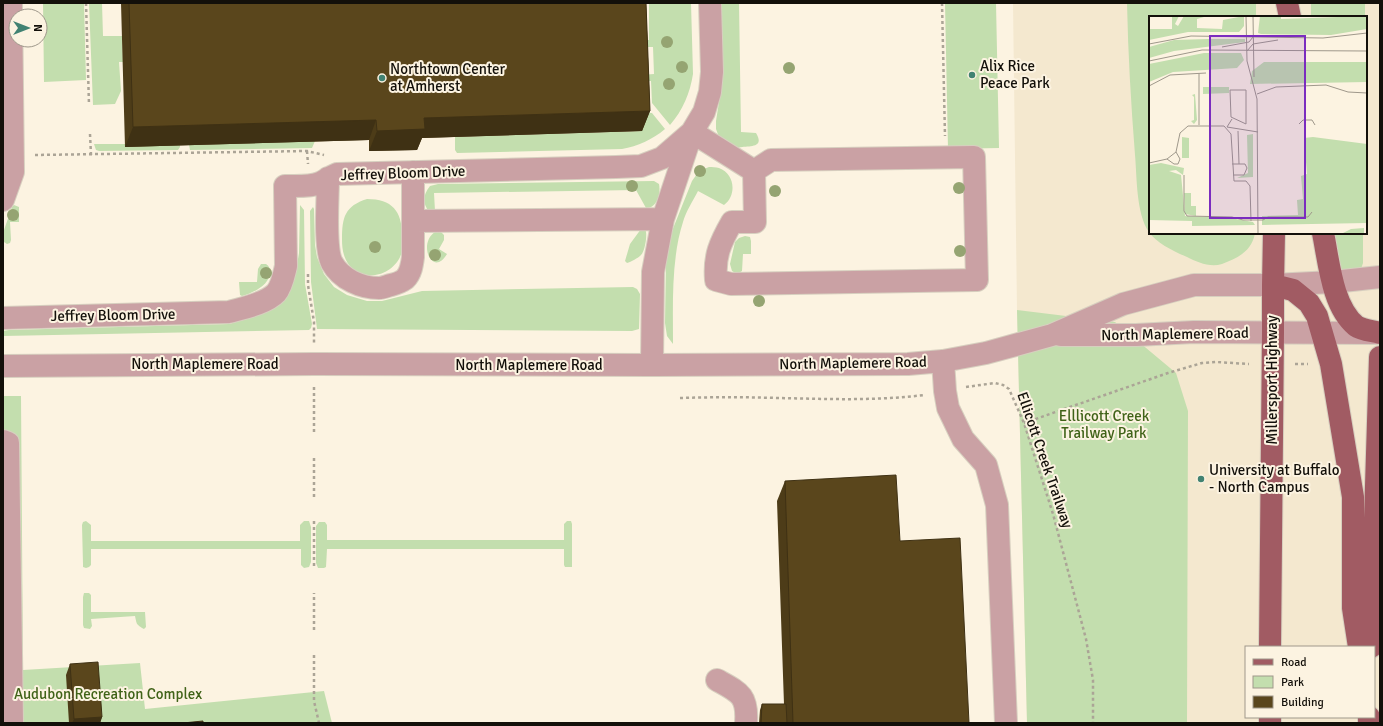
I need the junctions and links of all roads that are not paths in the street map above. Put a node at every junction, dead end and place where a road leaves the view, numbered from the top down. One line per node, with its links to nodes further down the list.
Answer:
1 (12, 3): 11 (street)
2 (710, 3): 7 (street, Jeffrey Bloom Drive)
3 (1278, 3): 5 (main road)
4 (1287, 3): 6 (main road)
5 (1279, 16)
6 (1290, 16)
7 (692, 132): 8 (street); 9 (street, Jeffrey Bloom Drive); 12 (street)
8 (754, 171): 8 (street)
9 (413, 172): 10 (street, Jeffrey Bloom Drive); 13 (street)
10 (328, 178): 13 (street); 19 (street, Jeffrey Bloom Drive)
11 (3, 200)
12 (663, 219): 13 (street); 26 (street)
13 (414, 221)
14 (1274, 234): 18 (main road, Millersport Highway)
15 (1323, 234): 17 (main road)
16 (1380, 277): 17 (street, North Maplemere Road)
17 (1333, 282): 18 (street, North Maplemere Road); 22 (main road)
18 (1273, 285): 20 (main road, Millersport Highway); 21 (main road); 23 (street, North Maplemere Road)
19 (3, 318)
20 (1273, 332): 21 (street, North Maplemere Road); 23 (street, North Maplemere Road); 29 (main road, Millersport Highway)
21 (1323, 333): 22 (street, North Maplemere Road); 30 (main road)
22 (1380, 333)
23 (1052, 335): 25 (street, North Maplemere Road)
24 (1380, 357): 31 (main road)
25 (943, 361): 26 (street, North Maplemere Road); 35 (street)
26 (652, 365): 27 (street, North Maplemere Road)
27 (3, 366)
28 (3, 441): 33 (street)
29 (1270, 646)
30 (1359, 646)
31 (1371, 646)
32 (717, 680): 34 (street)
33 (12, 723)
34 (746, 723)
35 (1006, 723)

